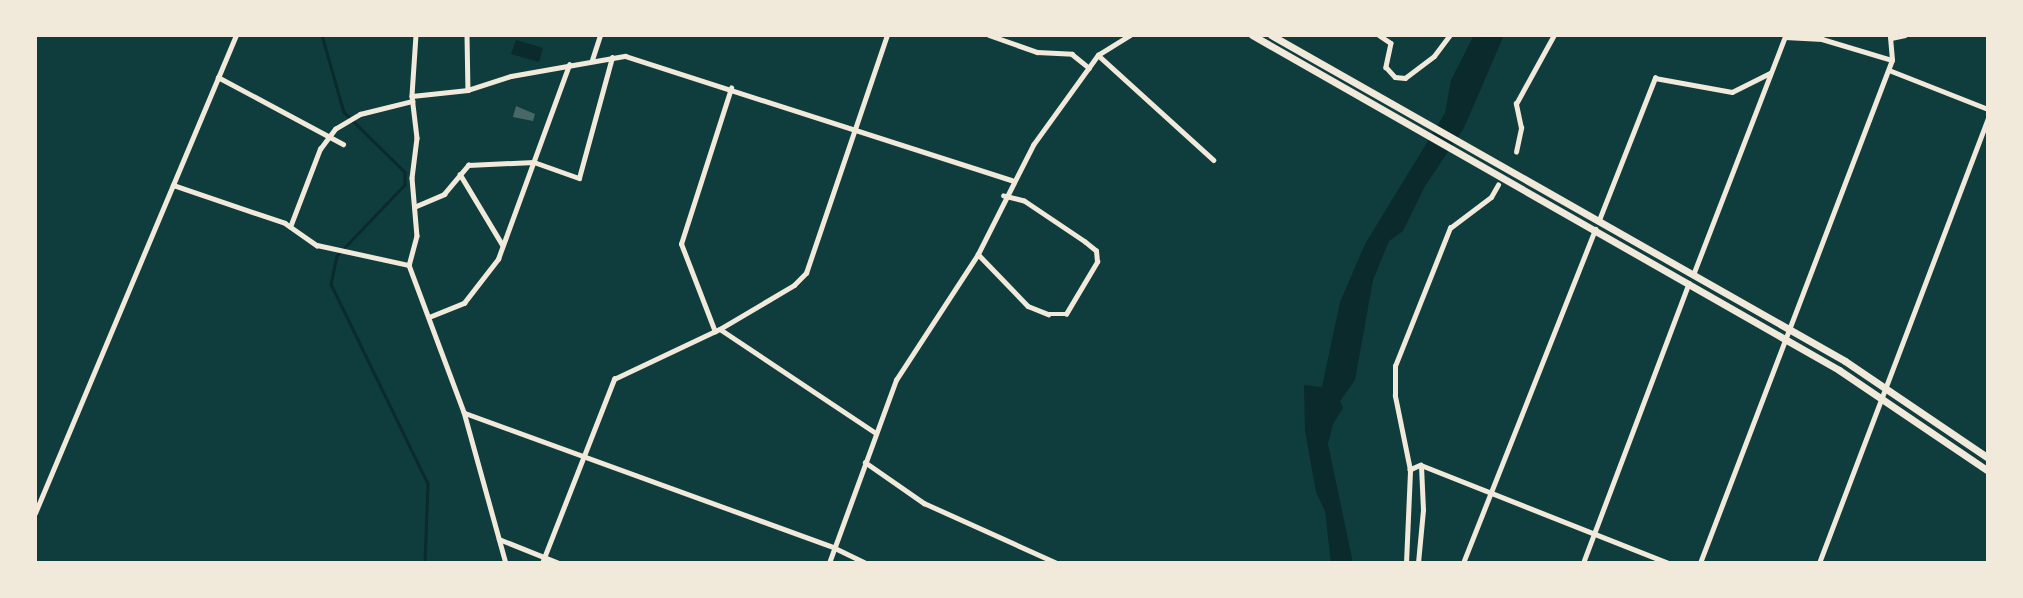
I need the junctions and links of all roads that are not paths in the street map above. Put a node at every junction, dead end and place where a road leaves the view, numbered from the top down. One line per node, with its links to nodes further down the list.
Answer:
1 (236, 35): 23 (street)
2 (416, 35): 26 (street)
3 (467, 35): 25 (street)
4 (600, 35): 17 (street)
5 (887, 35): 29 (street)
6 (989, 35): 20 (street)
7 (1130, 35): 15 (street)
8 (1252, 35): 43 (main road)
9 (1271, 35): 41 (main road)
10 (1379, 35): 11 (street)
11 (1450, 35)
12 (1554, 35): 32 (street)
13 (1905, 35): 14 (street)
14 (1891, 37): 18 (street)
15 (1098, 55): 20 (street); 33 (street)
16 (612, 57): 17 (street); 24 (street); 34 (street)
17 (592, 60): 19 (street)
18 (1892, 60): 21 (street); 22 (street)
19 (569, 65): 25 (street); 34 (street)
20 (1089, 68): 36 (street)
21 (1889, 70): 27 (street); 51 (street)
22 (1770, 73): 41 (street); 47 (street)
23 (218, 77): 30 (street); 37 (street)
24 (731, 88): 29 (street); 50 (street)
25 (468, 90): 26 (street)
26 (412, 99): 30 (street); 40 (street)
27 (1988, 109)
28 (1988, 119): 53 (street)
29 (854, 129): 36 (street); 50 (street)
30 (331, 134): 31 (street); 42 (street)
31 (343, 144)
32 (1516, 152)
33 (1214, 160)
34 (534, 162): 35 (street); 44 (street)
35 (460, 174): 40 (street); 44 (street)
36 (1013, 180): 39 (street)
37 (173, 185): 42 (street); 64 (street)
38 (1498, 185): 61 (street)
39 (1003, 196): 45 (street); 45 (street)
40 (414, 207): 46 (street)
41 (1599, 220): 47 (main road)
42 (290, 227): 46 (street)
43 (1595, 229): 48 (main road); 63 (street)
44 (503, 245): 49 (street)
45 (978, 254): 56 (street)
46 (409, 265): 49 (street)
47 (1693, 275): 51 (main road)
48 (1689, 283): 52 (main road); 65 (street)
49 (429, 317): 55 (street)
50 (718, 330): 56 (street); 57 (street)
51 (1790, 330): 52 (street); 53 (main road)
52 (1786, 339): 54 (main road); 79 (street)
53 (1886, 387): 54 (street); 58 (main road)
54 (1882, 399): 62 (main road); 80 (street)
55 (464, 412): 57 (street); 66 (street)
56 (876, 433): 59 (street)
57 (585, 457): 67 (street); 68 (street)
58 (1988, 458)
59 (864, 462): 67 (street); 73 (street)
60 (1421, 465): 61 (street); 63 (street); 75 (street)
61 (1410, 470): 74 (street)
62 (1988, 471)
63 (1488, 495): 65 (street); 76 (street)
64 (35, 513)
65 (1594, 534): 77 (street); 78 (street)
66 (499, 539): 68 (street); 69 (street)
67 (835, 548): 71 (street); 72 (street)
68 (544, 561): 70 (street)
69 (506, 563)
70 (559, 563)
71 (830, 563)
72 (866, 563)
73 (1057, 563)
74 (1406, 563)
75 (1418, 563)
76 (1463, 563)
77 (1583, 563)
78 (1668, 563)
79 (1700, 563)
80 (1819, 563)

